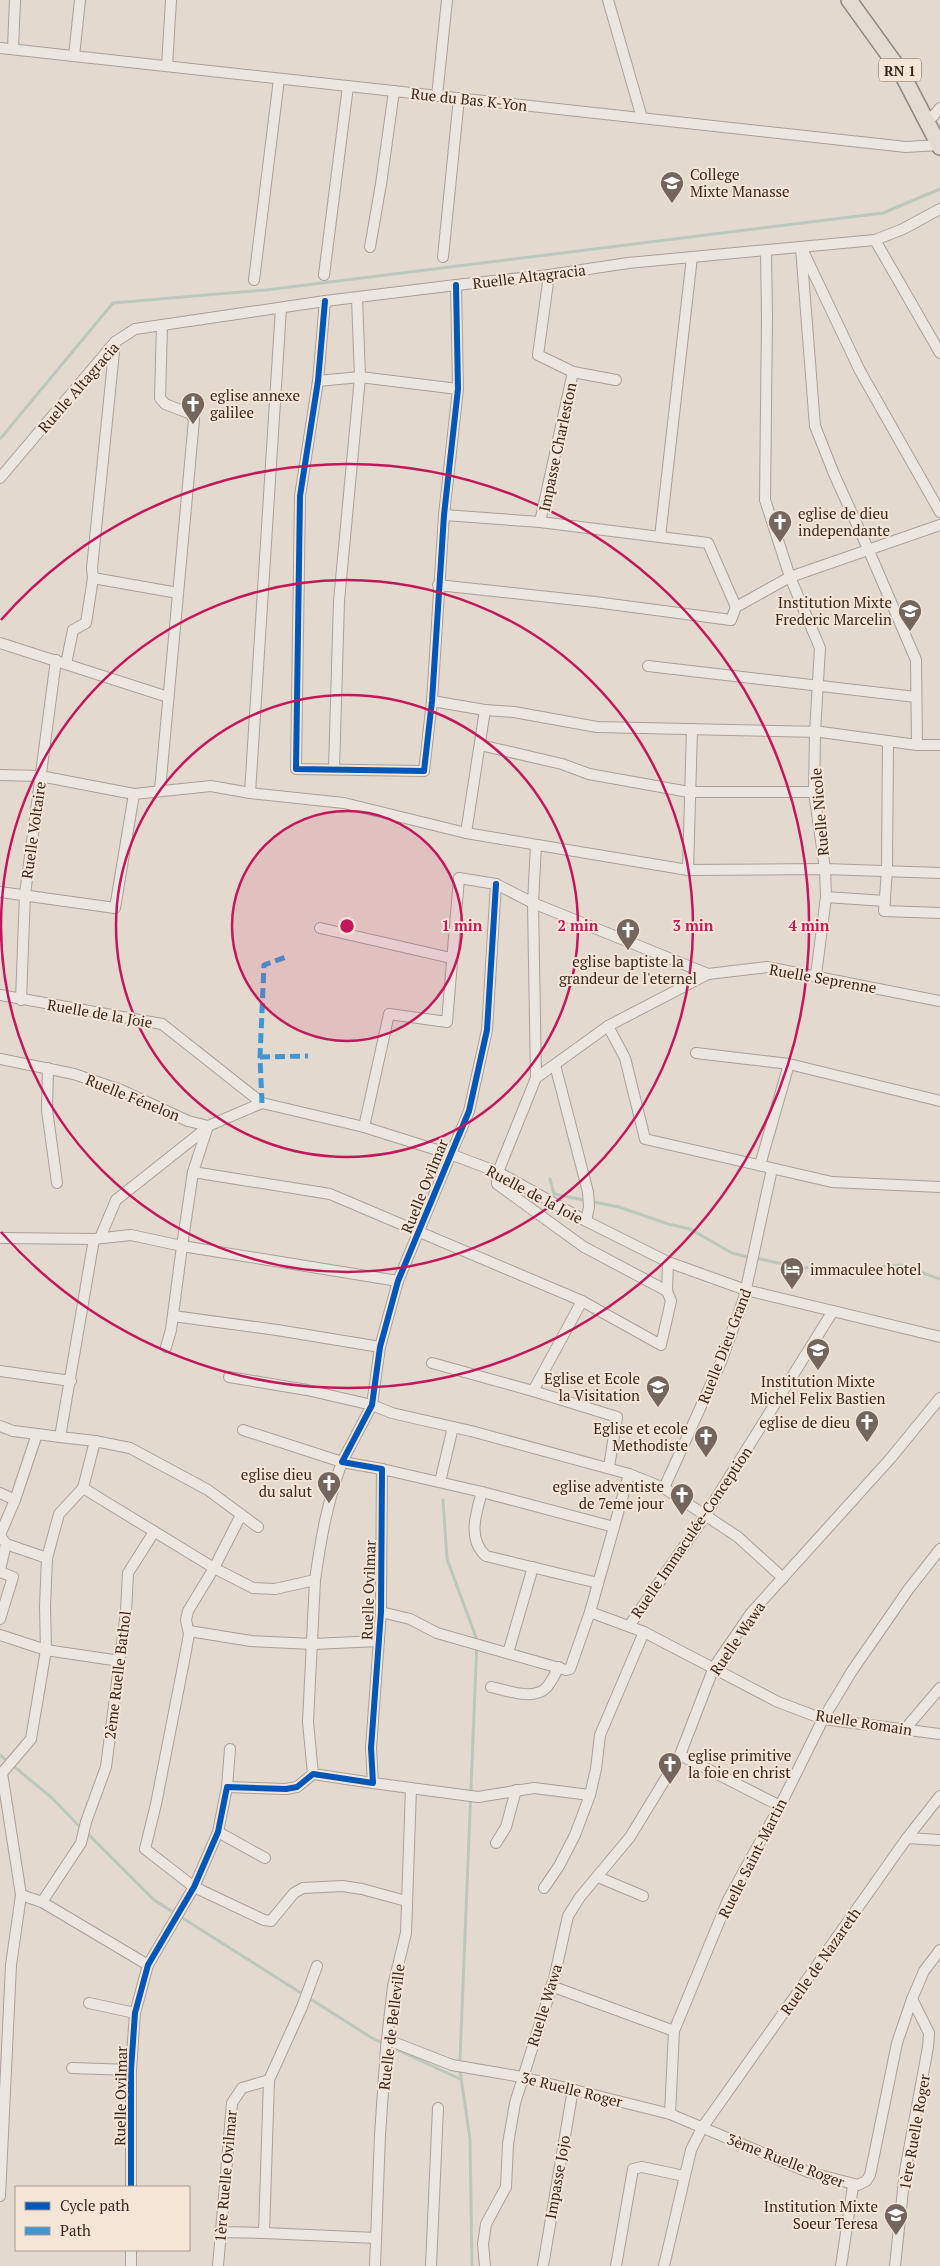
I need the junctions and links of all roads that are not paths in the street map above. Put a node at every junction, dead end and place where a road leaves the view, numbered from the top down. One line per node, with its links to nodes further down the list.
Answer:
1 (15, 0): 8 (street)
2 (80, 0): 9 (street)
3 (171, 0): 10 (street)
4 (446, 0): 14 (street)
5 (608, 0): 17 (street)
6 (849, 0): 18 (main road, RN 1)
7 (0, 48): 8 (street, Rue du Bas K-Yon)
8 (13, 49): 9 (street, Rue du Bas K-Yon)
9 (74, 56): 10 (street, Rue du Bas K-Yon)
10 (167, 66): 11 (street, Rue du Bas K-Yon)
11 (280, 79): 12 (street, Rue du Bas K-Yon); 29 (street)
12 (348, 86): 13 (street, Rue du Bas K-Yon); 27 (street)
13 (394, 91): 14 (street, Rue du Bas K-Yon); 22 (street)
14 (437, 96): 15 (street, Rue du Bas K-Yon)
15 (459, 98): 17 (street, Rue du Bas K-Yon); 25 (street)
16 (940, 108): 18 (street)
17 (642, 118): 19 (street, Rue du Bas K-Yon)
18 (928, 122): 19 (main road, RN 1)
19 (940, 146)
20 (940, 209): 21 (street, Ruelle Altagracia)
21 (875, 240): 23 (street, Ruelle Altagracia); 36 (street)
22 (370, 247)
23 (801, 248): 24 (street, Ruelle Altagracia); 43 (street); 48 (street)
24 (766, 252): 26 (street, Ruelle Altagracia); 49 (street)
25 (443, 257)
26 (692, 257): 28 (street, Ruelle Altagracia); 47 (street)
27 (324, 275)
28 (549, 275): 30 (street, Ruelle Altagracia); 37 (street)
29 (254, 280)
30 (456, 284): 31 (street, Ruelle Altagracia); 41 (street)
31 (358, 298): 32 (street, Ruelle Altagracia); 38 (street)
32 (325, 301): 33 (street, Ruelle Altagracia); 39 (street)
33 (281, 308): 34 (street, Ruelle Altagracia); 75 (street)
34 (162, 325): 35 (street, Ruelle Altagracia); 52 (street)
35 (115, 342): 42 (street, Ruelle Altagracia); 50 (street)
36 (940, 353)
37 (573, 372): 40 (street); 45 (street, Impasse Charleston)
38 (360, 377): 39 (street); 41 (street); 69 (street)
39 (318, 380): 69 (street)
40 (616, 380)
41 (458, 389): 44 (street)
42 (0, 478)
43 (940, 512)
44 (444, 515): 45 (street); 51 (street)
45 (540, 522): 47 (street)
46 (940, 525): 48 (street)
47 (660, 537): 53 (street)
48 (869, 551): 49 (street); 60 (street)
49 (790, 577): 53 (street); 58 (street, Ruelle Nicole)
50 (93, 578): 52 (street); 56 (street)
51 (438, 585): 53 (street); 61 (street)
52 (178, 593): 59 (street)
53 (736, 607)
54 (0, 643): 55 (street)
55 (56, 660): 56 (street); 71 (street, Ruelle Voltaire)
56 (66, 664): 59 (street)
57 (648, 666): 58 (street)
58 (818, 687): 60 (street); 64 (street, Ruelle Nicole)
59 (168, 697): 72 (street)
60 (916, 697): 67 (street)
61 (432, 701): 62 (street); 69 (street)
62 (484, 710): 63 (street); 66 (street)
63 (692, 729): 64 (street); 73 (street)
64 (815, 732): 65 (street); 74 (street, Ruelle Nicole)
65 (888, 741): 67 (street); 81 (street)
66 (480, 744): 73 (street); 77 (street)
67 (917, 745): 68 (street)
68 (940, 745)
69 (334, 769)
70 (0, 774): 71 (street)
71 (40, 776): 76 (street); 85 (street, Ruelle Voltaire)
72 (160, 790): 75 (street); 76 (street)
73 (689, 792): 74 (street); 80 (street)
74 (814, 792): 79 (street, Ruelle Nicole)
75 (250, 793): 77 (street)
76 (134, 794): 85 (street)
77 (466, 833): 78 (street)
78 (536, 845): 80 (street); 88 (street)
79 (824, 869): 80 (street); 81 (street); 86 (street, Ruelle Nicole)
80 (688, 870)
81 (888, 870): 82 (street); 87 (street)
82 (940, 873)
83 (496, 884): 88 (street); 91 (street); 108 (street, Ruelle Ovilmar)
84 (0, 892): 85 (street)
85 (25, 894): 95 (street, Ruelle Voltaire)
86 (826, 898): 87 (street); 93 (street, Ruelle Nicole)
87 (885, 900): 89 (street)
88 (533, 903): 92 (street); 103 (street)
89 (940, 912)
90 (320, 928): 91 (street)
91 (451, 958): 107 (street)
92 (708, 974): 93 (street, Ruelle Seprenne); 97 (street, Ruelle Seprenne)
93 (816, 976): 96 (street, Ruelle Seprenne)
94 (0, 995): 95 (street, Ruelle de la Joie)
95 (21, 1000): 105 (street, Ruelle de la Joie)
96 (940, 1001)
97 (608, 1026): 101 (street, Ruelle Seprenne); 109 (street)
98 (696, 1053): 100 (street)
99 (0, 1059): 102 (street, Ruelle Fénelon)
100 (789, 1064): 104 (street); 109 (street)
101 (555, 1065): 103 (street, Ruelle Seprenne); 115 (street)
102 (48, 1068): 106 (street, Ruelle Fénelon); 113 (street)
103 (536, 1078): 112 (street)
104 (940, 1101)
105 (262, 1103): 106 (street); 107 (street, Ruelle de la Joie)
106 (208, 1126): 111 (street); 118 (street)
107 (364, 1127): 108 (street, Ruelle de la Joie)
108 (450, 1154): 112 (street, Ruelle de la Joie); 116 (street, Ruelle Ovilmar)
109 (760, 1165): 110 (street)
110 (772, 1169): 114 (street); 122 (street, Ruelle Dieu Grand)
111 (193, 1172): 116 (street); 119 (street)
112 (498, 1172): 115 (street, Ruelle de la Joie); 123 (street)
113 (57, 1183)
114 (940, 1187)
115 (586, 1221): 120 (street, Ruelle de la Joie)
116 (419, 1231): 121 (street, Ruelle Ovilmar); 124 (street)
117 (0, 1238): 118 (street)
118 (96, 1238): 119 (street); 133 (street)
119 (182, 1246): 121 (street); 126 (street)
120 (668, 1262): 122 (street, Ruelle de la Joie); 123 (street)
121 (398, 1281): 129 (street, Ruelle Ovilmar)
122 (746, 1290): 125 (street, Ruelle de la Joie); 149 (street, Ruelle Dieu Grand)
123 (667, 1291): 124 (street)
124 (582, 1301): 134 (street)
125 (833, 1310): 127 (street, Ruelle de la Joie); 154 (street, Ruelle Immaculée-Conception)
126 (173, 1316): 128 (street); 129 (street)
127 (940, 1337)
128 (166, 1347)
129 (380, 1347): 136 (street, Ruelle Ovilmar)
130 (432, 1363): 134 (street)
131 (0, 1371): 133 (street)
132 (229, 1377): 136 (street)
133 (71, 1381): 141 (street)
134 (533, 1391): 144 (street)
135 (940, 1398): 164 (street, Ruelle Wawa)
136 (372, 1405): 138 (street); 143 (street, Ruelle Ovilmar)
137 (0, 1426): 140 (street)
138 (453, 1427): 144 (street); 147 (street)
139 (243, 1430): 143 (street)
140 (37, 1434): 141 (street); 152 (street)
141 (60, 1437): 142 (street)
142 (95, 1441): 148 (street); 153 (street)
143 (342, 1462): 145 (street); 165 (street, Ruelle Ovilmar)
144 (609, 1467): 146 (street)
145 (382, 1469): 147 (street); 167 (street, Ruelle Ovilmar)
146 (629, 1474): 149 (street); 156 (street)
147 (440, 1482): 150 (street)
148 (83, 1488): 157 (street); 160 (street)
149 (664, 1488): 154 (street)
150 (482, 1492): 156 (street); 161 (street)
151 (0, 1494): 152 (street)
152 (15, 1500): 158 (street)
153 (241, 1515): 155 (street); 162 (street)
154 (705, 1516): 164 (street); 170 (street, Ruelle Immaculée-Conception)
155 (258, 1527)
156 (614, 1527): 166 (street)
157 (154, 1532): 162 (street); 178 (street, 2ème Ruelle Bathol)
158 (6, 1544): 160 (street); 163 (street)
159 (940, 1550): 183 (street, Ruelle Saint-Martin)
160 (47, 1558): 176 (street)
161 (533, 1567): 166 (street); 177 (street)
162 (214, 1568): 165 (street); 171 (street)
163 (0, 1571): 169 (street)
164 (783, 1578): 180 (street, Ruelle Wawa)
165 (315, 1580): 175 (street, Ruelle Ovilmar)
166 (598, 1583): 168 (street)
167 (381, 1612): 174 (street, Ruelle Ovilmar); 177 (street)
168 (590, 1612): 170 (street, Ruelle Romain); 179 (street)
169 (0, 1619)
170 (629, 1626): 172 (street, Ruelle Romain)
171 (189, 1631): 175 (street); 202 (street)
172 (644, 1632): 180 (street, Ruelle Romain); 193 (street)
173 (0, 1635): 176 (street)
174 (379, 1641): 175 (street); 189 (street, Ruelle Ovilmar)
175 (313, 1644): 188 (street, Ruelle Ovilmar)
176 (46, 1650): 178 (street); 204 (street)
177 (508, 1653): 179 (street)
178 (120, 1660): 207 (street, 2ème Ruelle Bathol)
179 (559, 1667): 181 (street)
180 (714, 1667): 183 (street, Ruelle Romain); 187 (street, Ruelle Wawa)
181 (491, 1688)
182 (940, 1688): 184 (street)
183 (823, 1719): 184 (street, Ruelle Romain); 195 (street, Ruelle Saint-Martin)
184 (904, 1729): 185 (street, Ruelle Romain)
185 (940, 1734)
186 (230, 1749): 190 (street, Ruelle Ovilmar)
187 (680, 1755): 195 (street); 201 (street, Ruelle Wawa)
188 (313, 1774): 189 (street); 190 (street)
189 (373, 1783): 191 (street)
190 (227, 1787): 196 (street, Ruelle Ovilmar)
191 (411, 1788): 192 (street); 206 (street, Ruelle de Belleville)
192 (516, 1790): 193 (street); 199 (street)
193 (590, 1795): 203 (street)
194 (940, 1796): 197 (street, Ruelle de Nazareth)
195 (780, 1806): 215 (street, Ruelle Saint-Martin)
196 (218, 1832): 200 (street); 202 (street, Ruelle Ovilmar)
197 (908, 1838): 198 (street); 224 (street, Ruelle de Nazareth)
198 (940, 1840)
199 (496, 1843)
200 (265, 1858)
201 (598, 1877): 205 (street); 211 (street, Ruelle Wawa)
202 (194, 1887): 206 (street); 209 (street, Ruelle Ovilmar)
203 (544, 1888)
204 (21, 1895): 207 (street); 228 (street)
205 (643, 1896)
206 (406, 1901): 216 (street, Ruelle de Belleville)
207 (42, 1902): 209 (street)
208 (940, 1950): 212 (street)
209 (148, 1965): 214 (street, Ruelle Ovilmar)
210 (317, 1966): 220 (street)
211 (551, 1986): 215 (street); 219 (street, Ruelle Wawa)
212 (912, 1999): 227 (street, 3ème Ruelle Roger); 242 (street, 1ère Ruelle Roger)
213 (89, 2003): 214 (street)
214 (135, 2013): 218 (street, Ruelle Ovilmar)
215 (674, 2031): 223 (street, Ruelle Saint-Martin)
216 (387, 2044): 219 (street, 3e Ruelle Roger); 231 (street, Ruelle de Belleville)
217 (72, 2068): 218 (street)
218 (132, 2070): 226 (street, Ruelle Ovilmar)
219 (522, 2077): 221 (street, 3e Ruelle Roger); 237 (street, Ruelle Wawa)
220 (269, 2080): 229 (street, 1ère Ruelle Ovilmar); 230 (street)
221 (572, 2089): 223 (street, 3e Ruelle Roger); 238 (street, Impasse Jojo)
222 (438, 2108): 236 (street)
223 (670, 2114): 224 (street, 3ème Ruelle Roger)
224 (702, 2128): 225 (street, Ruelle de Nazareth); 227 (street, 3ème Ruelle Roger)
225 (684, 2176): 239 (street); 240 (street, Ruelle de Nazareth)
226 (131, 2186)
227 (853, 2186): 241 (street)
228 (0, 2196)
229 (220, 2232): 230 (street); 234 (street, 1ère Ruelle Ovilmar)
230 (264, 2233): 231 (street)
231 (376, 2238): 235 (street, Ruelle de Belleville)
232 (131, 2251): 233 (street)
233 (131, 2266)
234 (218, 2266)
235 (375, 2266)
236 (431, 2266)
237 (485, 2266)
238 (543, 2266)
239 (616, 2266)
240 (664, 2266)
241 (841, 2266)
242 (895, 2266)

